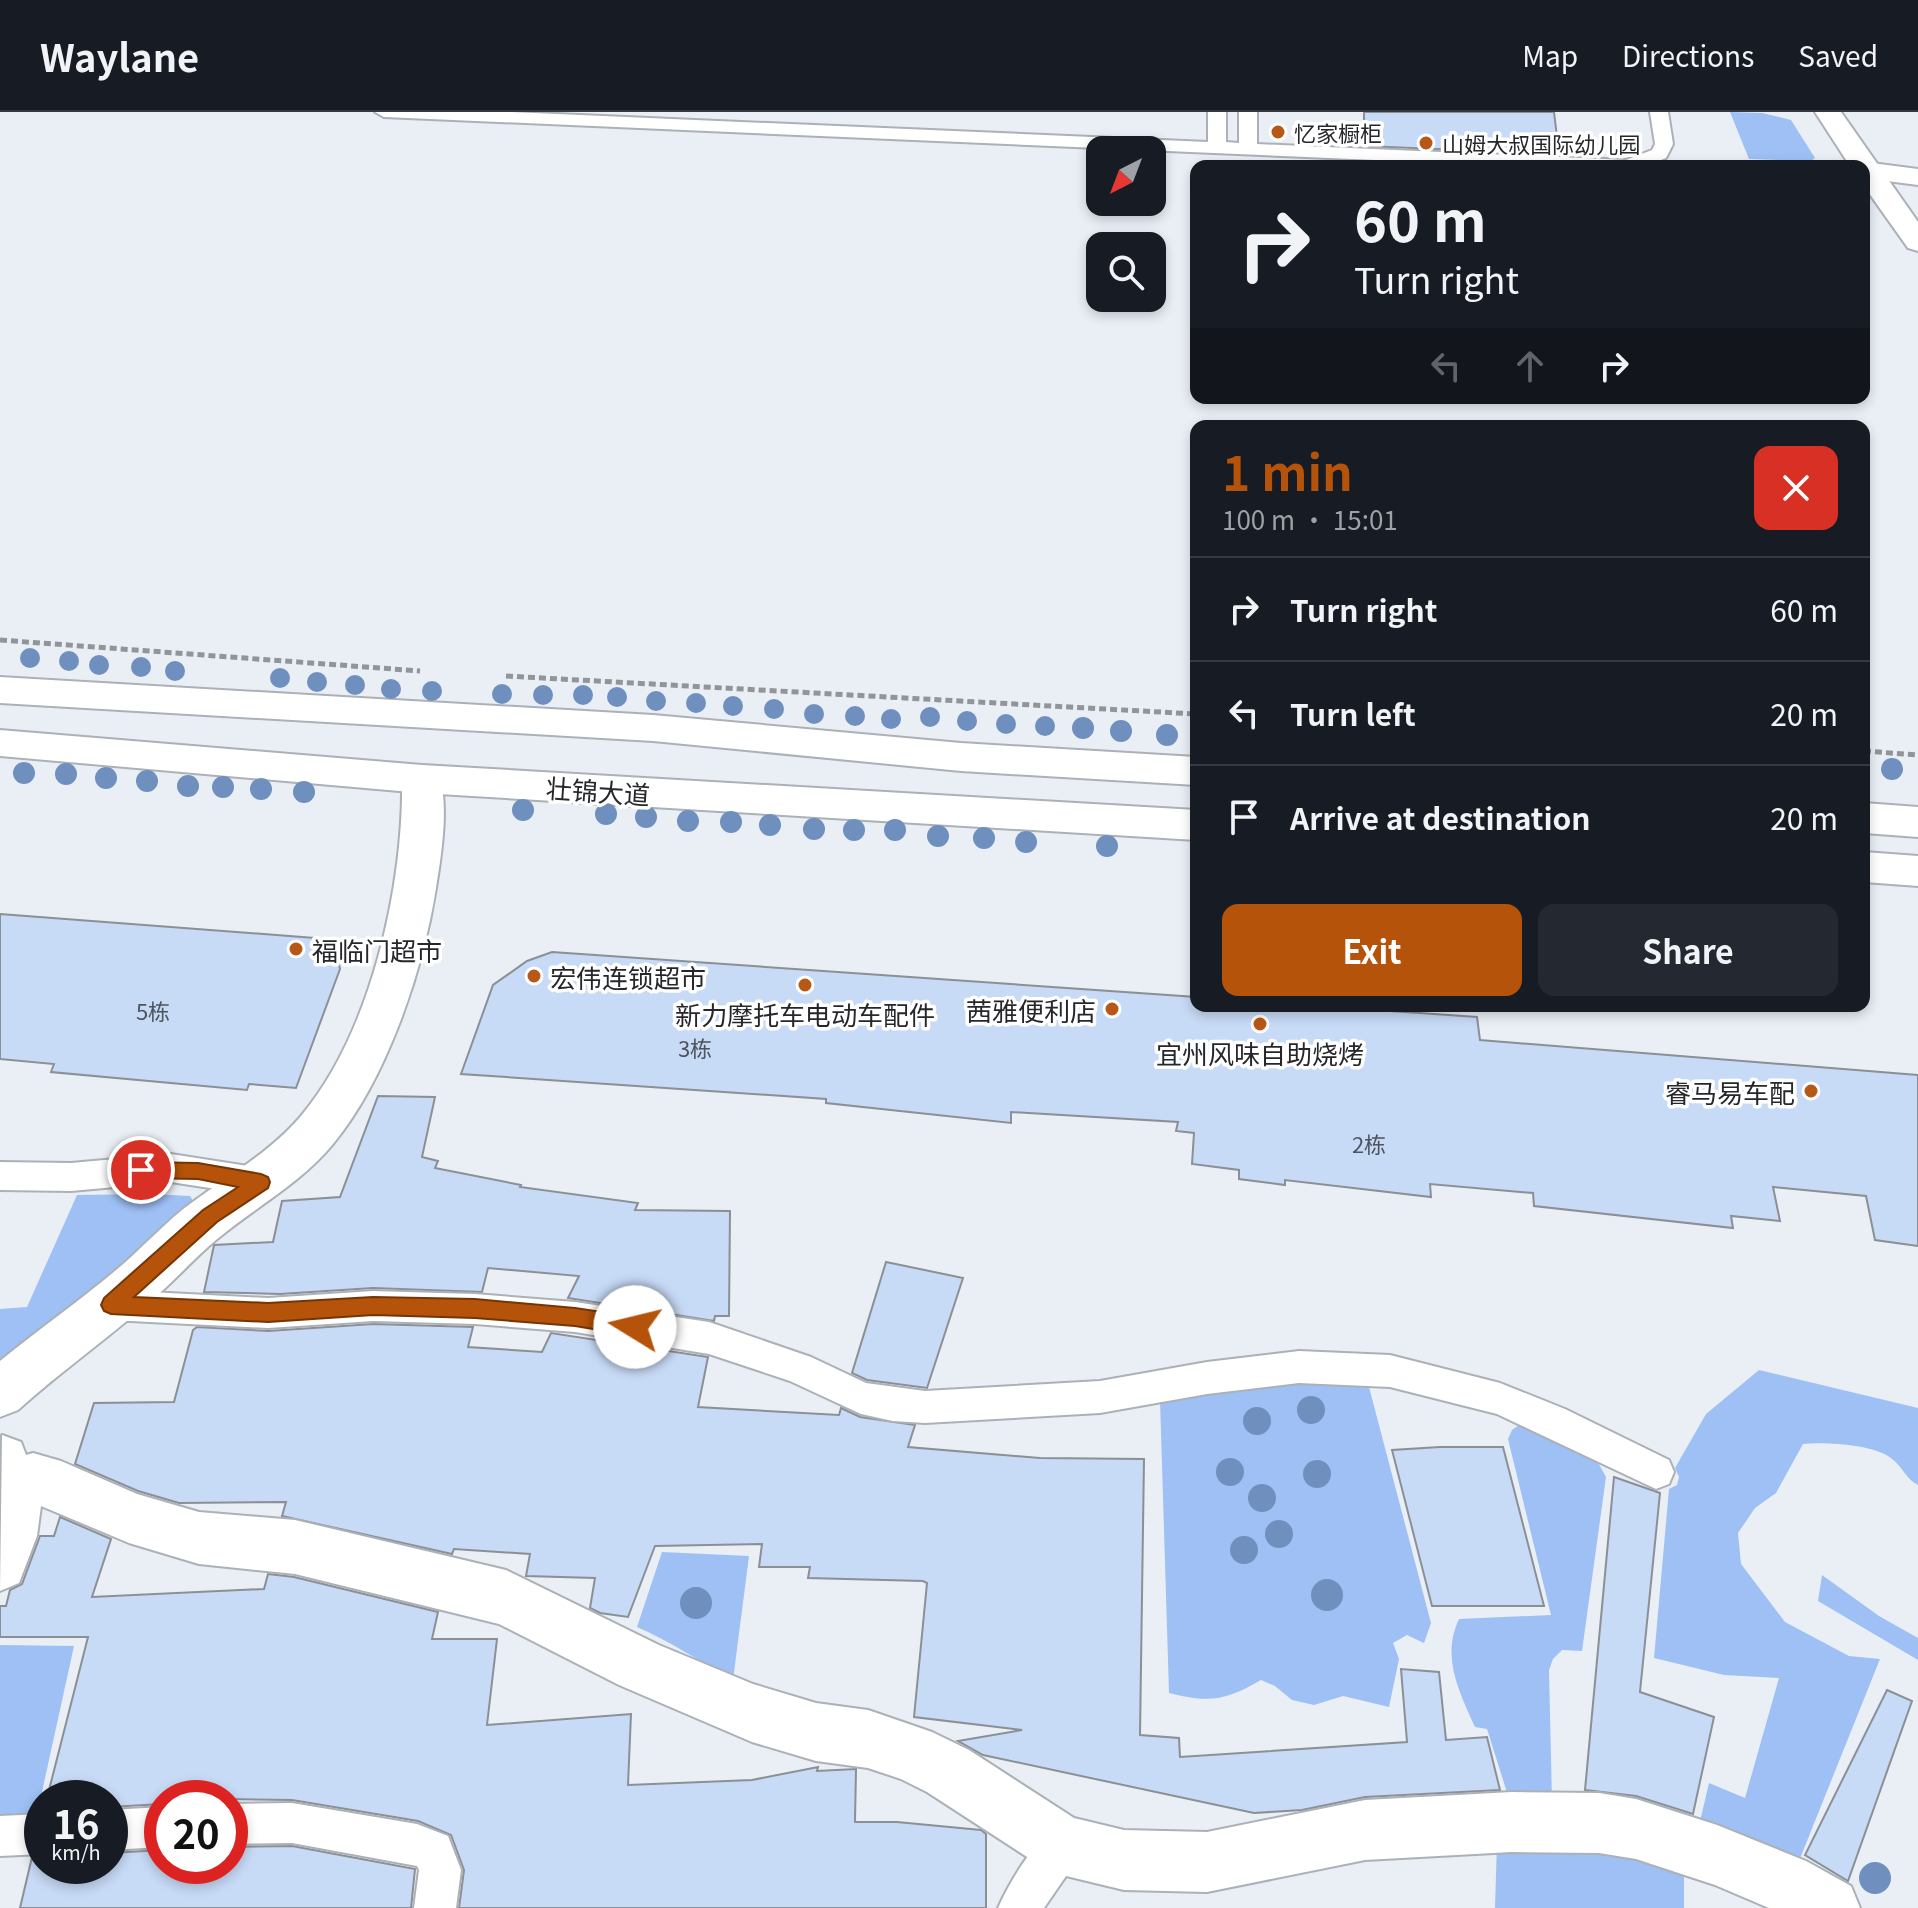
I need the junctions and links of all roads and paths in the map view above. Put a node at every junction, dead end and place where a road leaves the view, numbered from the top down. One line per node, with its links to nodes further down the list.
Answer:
1 (384, 112): 9 (lane)
2 (859, 112): 11 (lane)
3 (887, 112): 12 (lane)
4 (1217, 112): 13 (lane)
5 (1248, 112): 14 (lane)
6 (1659, 112): 16 (lane)
7 (1817, 112): 17 (main road)
8 (1828, 112): 18 (main road)
9 (492, 114): 10 (lane)
10 (552, 116): 11 (lane)
11 (854, 134): 12 (lane)
12 (883, 135): 13 (lane)
13 (1217, 148): 14 (lane)
14 (1248, 149): 15 (lane)
15 (1516, 160)
16 (1648, 160)
17 (1854, 160)
18 (1856, 160)
19 (1870, 172): 20 (main road)
20 (1918, 177)
21 (1870, 181): 23 (main road)
22 (1870, 183): 24 (main road)
23 (1918, 242)
24 (1918, 257)
25 (0, 640): 26 (path)
26 (431, 672)
27 (503, 676): 29 (path)
28 (0, 690): 33 (main road)
29 (1190, 714)
30 (0, 743): 34 (main road, 壮锦大道)
31 (1870, 751): 32 (path)
32 (1918, 755)
33 (1190, 771)
34 (422, 779): 37 (main road, 壮锦大道); 41 (main road)
35 (1870, 818): 36 (main road)
36 (1918, 822)
37 (1190, 825)
38 (1870, 867): 39 (main road)
39 (1918, 871)
40 (0, 1176): 41 (lane)
41 (261, 1182): 42 (main road)
42 (111, 1305): 43 (main road); 45 (lane)
43 (0, 1393)
44 (6, 1471): 46 (main road); 50 (main road)
45 (1656, 1472)
46 (0, 1564)
47 (248, 1824): 51 (lane)
48 (24, 1835): 49 (lane)
49 (0, 1836)
50 (1062, 1845): 52 (lane); 53 (main road)
51 (435, 1908)
52 (1019, 1908)
53 (1829, 1908)

